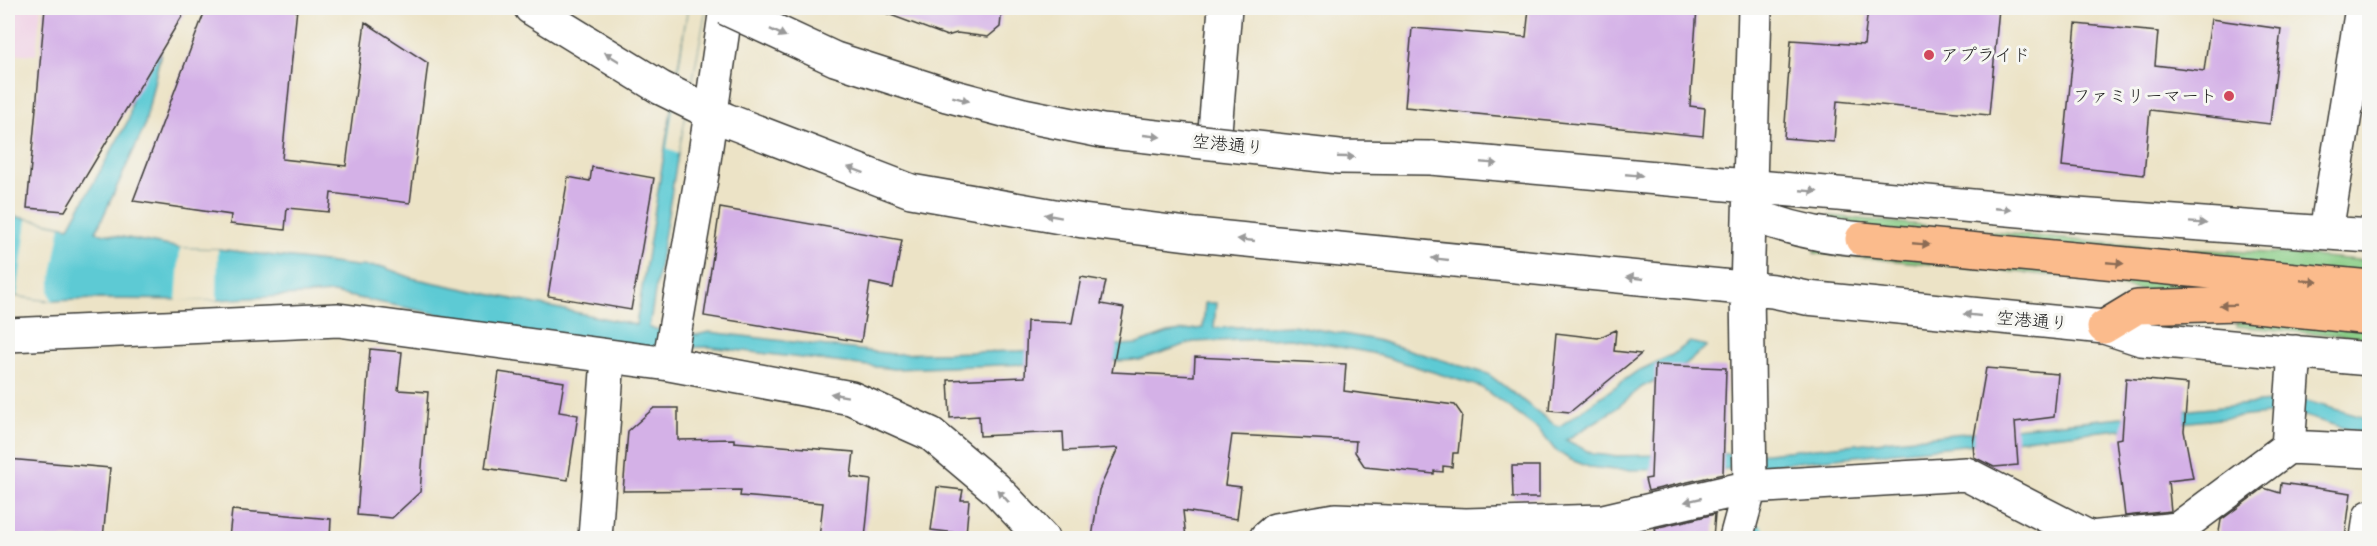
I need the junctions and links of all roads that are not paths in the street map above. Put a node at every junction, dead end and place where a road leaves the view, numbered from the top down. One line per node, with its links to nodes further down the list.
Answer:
1 (531, 8): 6 (street, 空港通り, one-way to 1)
2 (726, 8): 6 (street); 7 (street, 空港通り, one-way to 7, bridge)
3 (1226, 8): 7 (street)
4 (1755, 8): 8 (street)
5 (2362, 8): 9 (street)
6 (711, 112): 13 (street, 空港通り, one-way to 6); 17 (street)
7 (1214, 143): 8 (street, 空港通り, one-way to 8, bridge)
8 (1751, 187): 9 (street, 空港通り, one-way to 9); 11 (street); 13 (street)
9 (2326, 232): 10 (street, 空港通り)
10 (2370, 236)
11 (1862, 238): 12 (highway, one-way to 12)
12 (2365, 286)
13 (1747, 290): 15 (street, 空港通り, one-way to 13); 23 (street)
14 (2370, 318): 15 (highway, one-way to 15)
15 (2104, 327): 18 (street, 空港通り)
16 (8, 335): 19 (street)
17 (672, 347): 19 (street); 26 (street, one-way to 17)
18 (2295, 352): 20 (street, 空港通り); 21 (street)
19 (608, 358): 25 (street)
20 (2370, 359)
21 (2290, 420): 22 (street); 23 (street)
22 (2370, 451)
23 (1750, 469): 27 (street, one-way to 27); 28 (street)
24 (2370, 517): 29 (street)
25 (595, 538)
26 (1042, 538)
27 (1266, 538)
28 (1736, 538)
29 (2367, 538)

